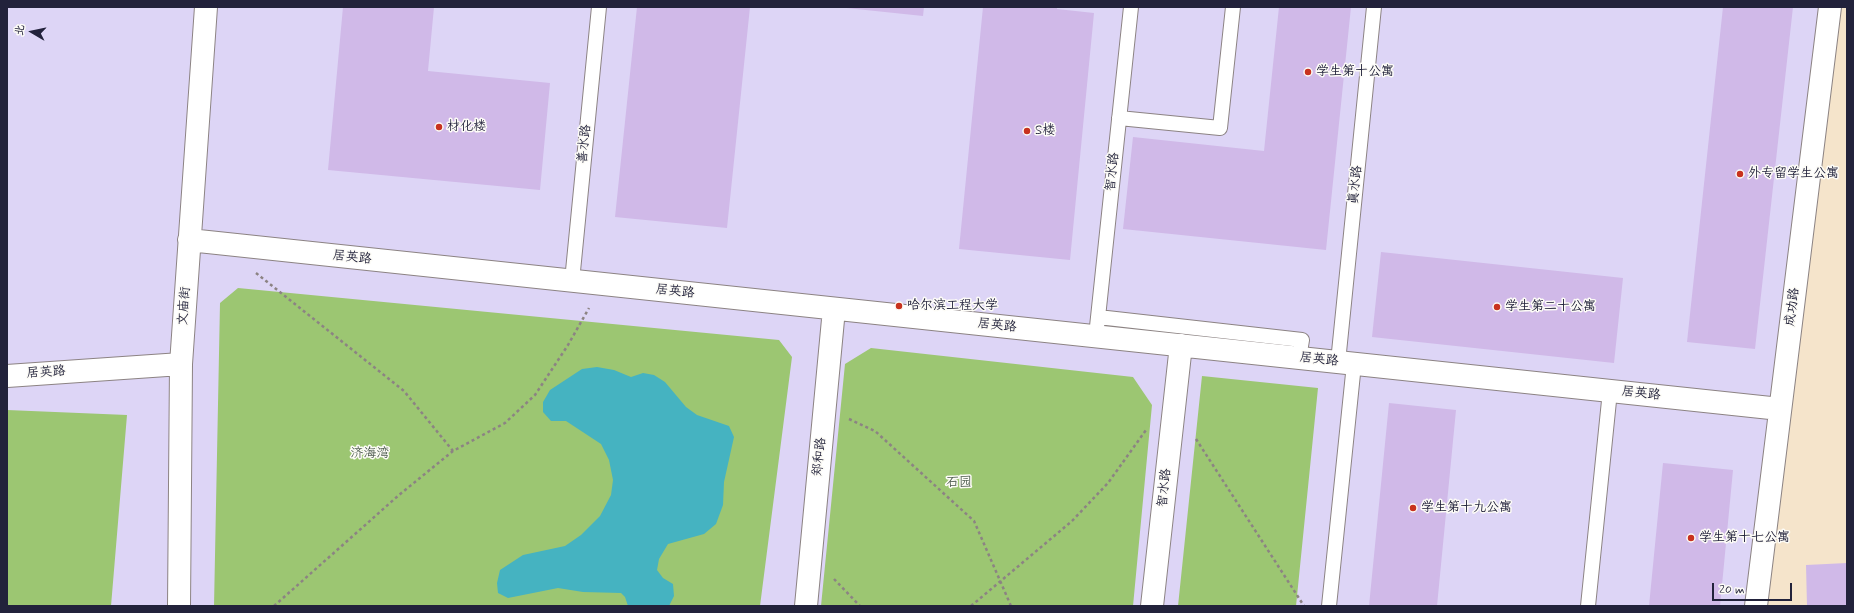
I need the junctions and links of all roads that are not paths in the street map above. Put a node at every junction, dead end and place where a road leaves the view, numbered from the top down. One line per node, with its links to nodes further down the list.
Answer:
1 (206, 7): 8 (street, 文庙街)
2 (599, 7): 9 (lane, 善水路)
3 (1131, 7): 7 (lane, 智水路)
4 (1233, 7): 7 (lane)
5 (1374, 7): 14 (lane, 真水路)
6 (1830, 7): 18 (street, 成功路)
7 (1119, 118): 11 (lane, 智水路)
8 (190, 240): 9 (street, 居英路); 15 (street, 文庙街)
9 (572, 281): 10 (street, 居英路)
10 (834, 309): 11 (street, 居英路); 20 (street, 郑和路)
11 (1097, 327): 12 (street, 居英路); 13 (lane)
12 (1181, 345): 13 (street, 居英路); 21 (street, 智水路)
13 (1299, 358): 14 (street, 居英路)
14 (1346, 363): 17 (street, 居英路); 22 (lane, 真水路)
15 (181, 364): 16 (street, 居英路); 19 (street, 文庙街)
16 (7, 376)
17 (1610, 391): 18 (street, 居英路); 23 (lane)
18 (1780, 409): 24 (street, 成功路)
19 (179, 606)
20 (806, 606)
21 (1152, 606)
22 (1329, 606)
23 (1588, 606)
24 (1756, 606)

